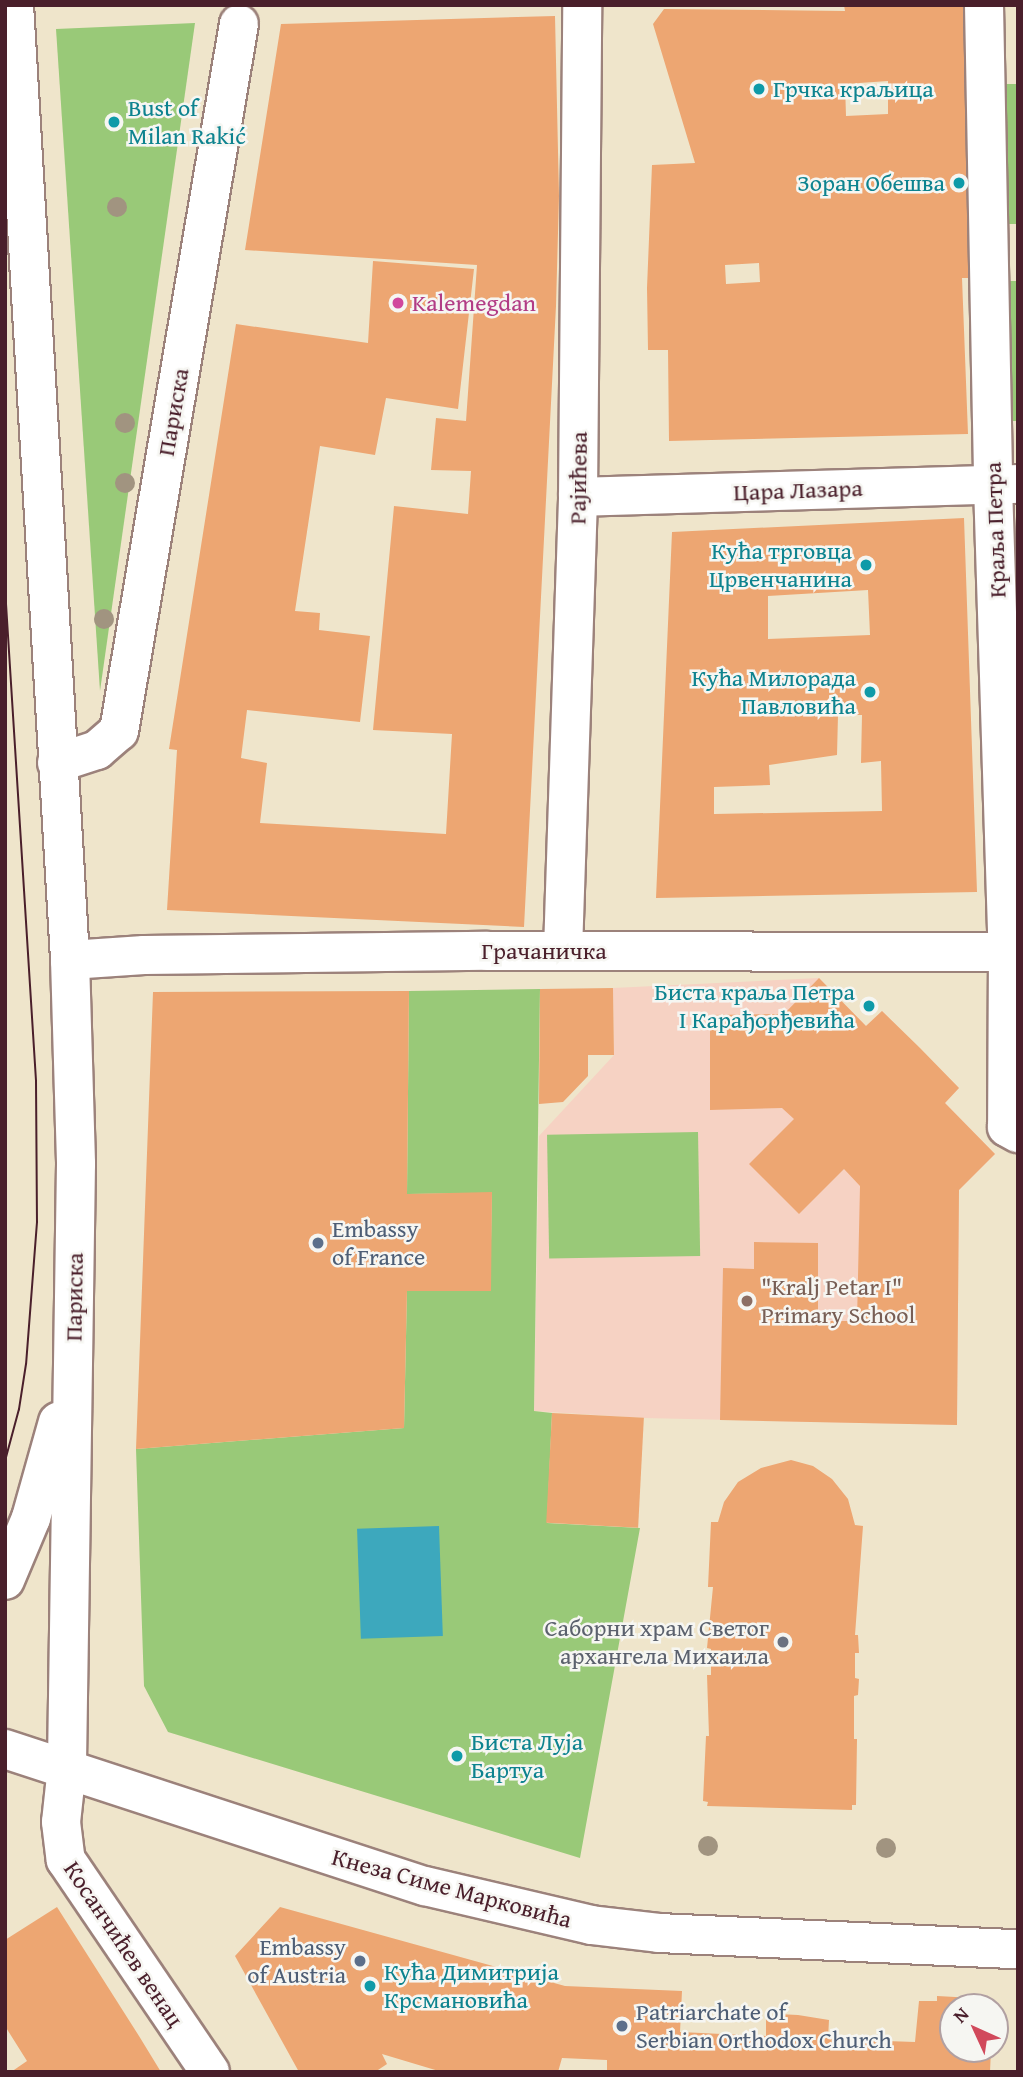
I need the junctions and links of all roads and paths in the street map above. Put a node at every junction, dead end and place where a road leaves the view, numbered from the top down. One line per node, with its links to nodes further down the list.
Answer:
1 (14, 5): 7 (street, Париска)
2 (582, 5): 6 (street, Рајићева)
3 (984, 5): 5 (street, Краља Петра)
4 (239, 24): 7 (street, Париска)
5 (1005, 484): 6 (street, Цара Лазара); 9 (street, Краља Петра)
6 (578, 497): 8 (street, Рајићева)
7 (57, 763): 10 (street, Париска)
8 (563, 951): 9 (street, Грачаничка); 10 (street, Грачаничка)
9 (1013, 952): 11 (street, Краља Петра)
10 (70, 960): 12 (street, Париска)
11 (1018, 1133)
12 (73, 1370): 13 (street); 15 (street, Париска)
13 (5, 1580)
14 (5, 1749): 15 (street)
15 (67, 1768): 16 (street, Кнеза Симе Марковића); 17 (street, Косанчићев венац)
16 (1018, 1949)
17 (210, 2072)

